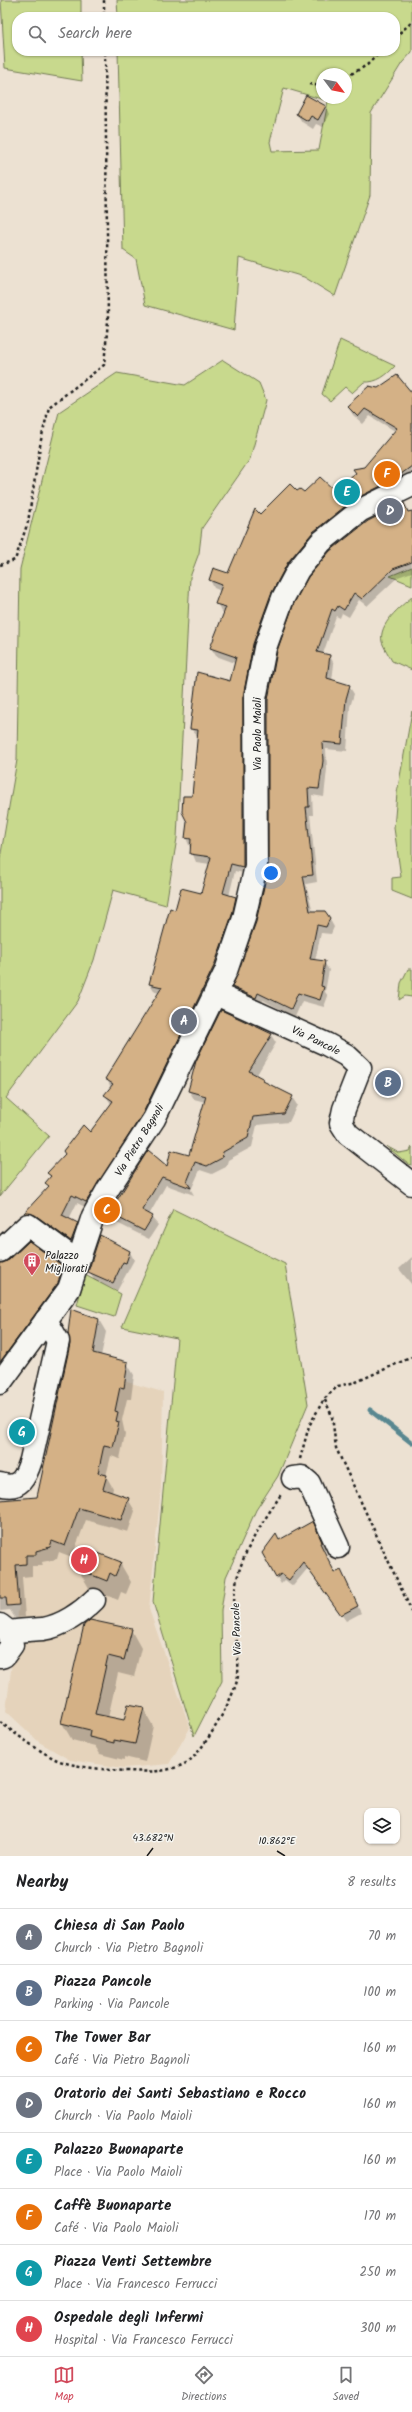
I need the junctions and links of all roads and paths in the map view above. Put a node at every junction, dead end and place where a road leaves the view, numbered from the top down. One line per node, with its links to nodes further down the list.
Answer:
1 (104, 0): 2 (path)
2 (104, 12)
3 (412, 22): 4 (path)
4 (400, 33)
5 (105, 56): 11 (path)
6 (376, 56): 7 (path)
7 (352, 74)
8 (309, 84): 9 (path)
9 (316, 85)
10 (411, 486): 12 (street, Via Paolo Maioli)
11 (0, 565)
12 (216, 994): 13 (street, Via Pancole); 15 (street, Via Pietro Bagnoli)
13 (412, 1184)
14 (0, 1251): 15 (street)
15 (77, 1261): 16 (street, Via Pietro Bagnoli)
16 (46, 1320): 18 (street); 21 (street)
17 (412, 1357): 19 (path, Via Pancole)
18 (0, 1383)
19 (324, 1399): 20 (path, Via Pancole); 24 (path)
20 (293, 1478): 22 (street); 26 (path, Via Pancole)
21 (0, 1484)
22 (338, 1547)
23 (94, 1600): 25 (street)
24 (412, 1612)
25 (5, 1640)
26 (0, 1722)

